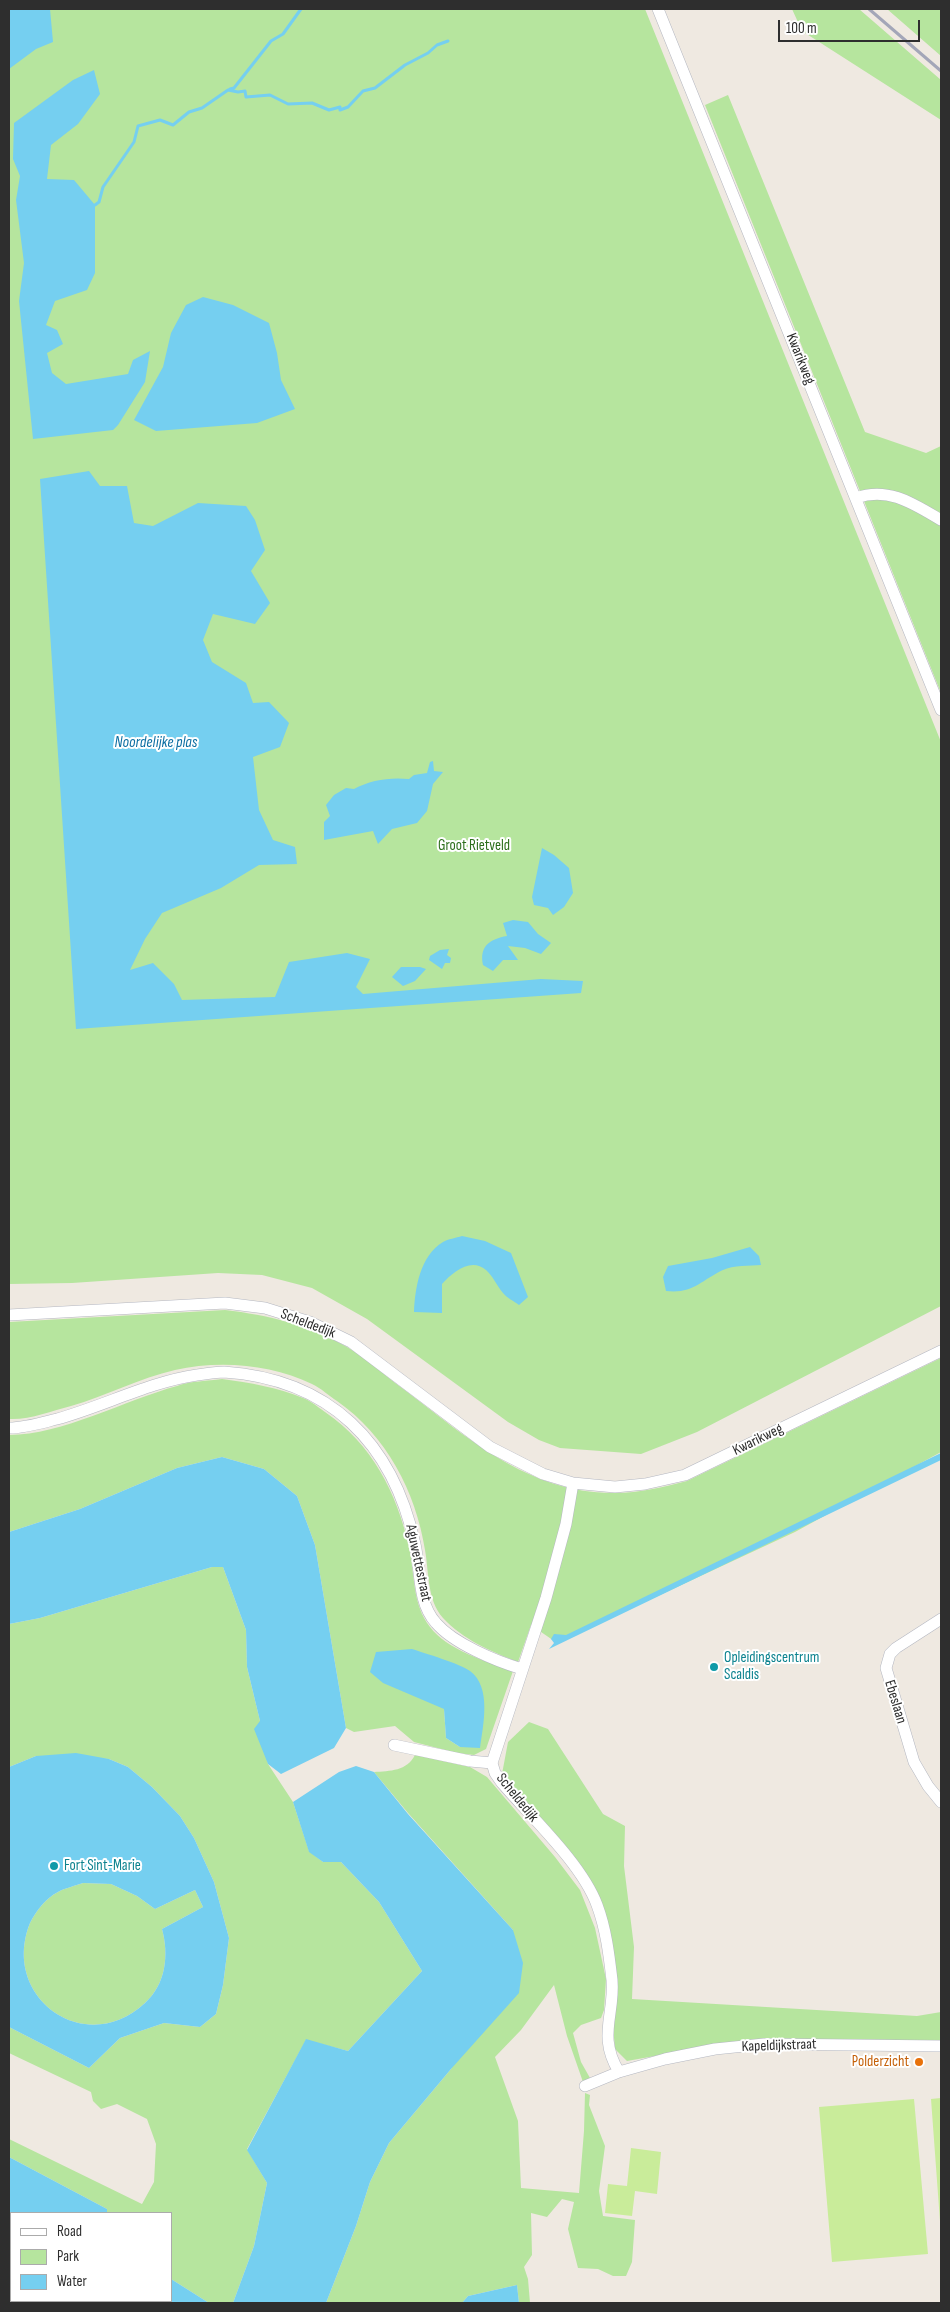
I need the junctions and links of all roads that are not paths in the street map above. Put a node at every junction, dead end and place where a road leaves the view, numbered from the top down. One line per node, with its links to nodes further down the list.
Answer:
1 (658, 9): 2 (street, Kwarikweg)
2 (856, 498): 3 (street); 4 (street, Kwarikweg)
3 (941, 520)
4 (941, 710)
5 (9, 1316): 8 (street, Scheldedijk)
6 (941, 1351): 8 (street, Kwarikweg)
7 (9, 1428): 10 (street, Aguwettestraat)
8 (569, 1482): 10 (street, Scheldedijk)
9 (941, 1619): 13 (street, Ebeslaan)
10 (522, 1669): 12 (street, Scheldedijk)
11 (394, 1745): 12 (street)
12 (492, 1763): 15 (street, Scheldedijk)
13 (941, 1802)
14 (941, 2046): 15 (street, Kapeldijkstraat)
15 (619, 2072): 16 (street)
16 (585, 2086)

